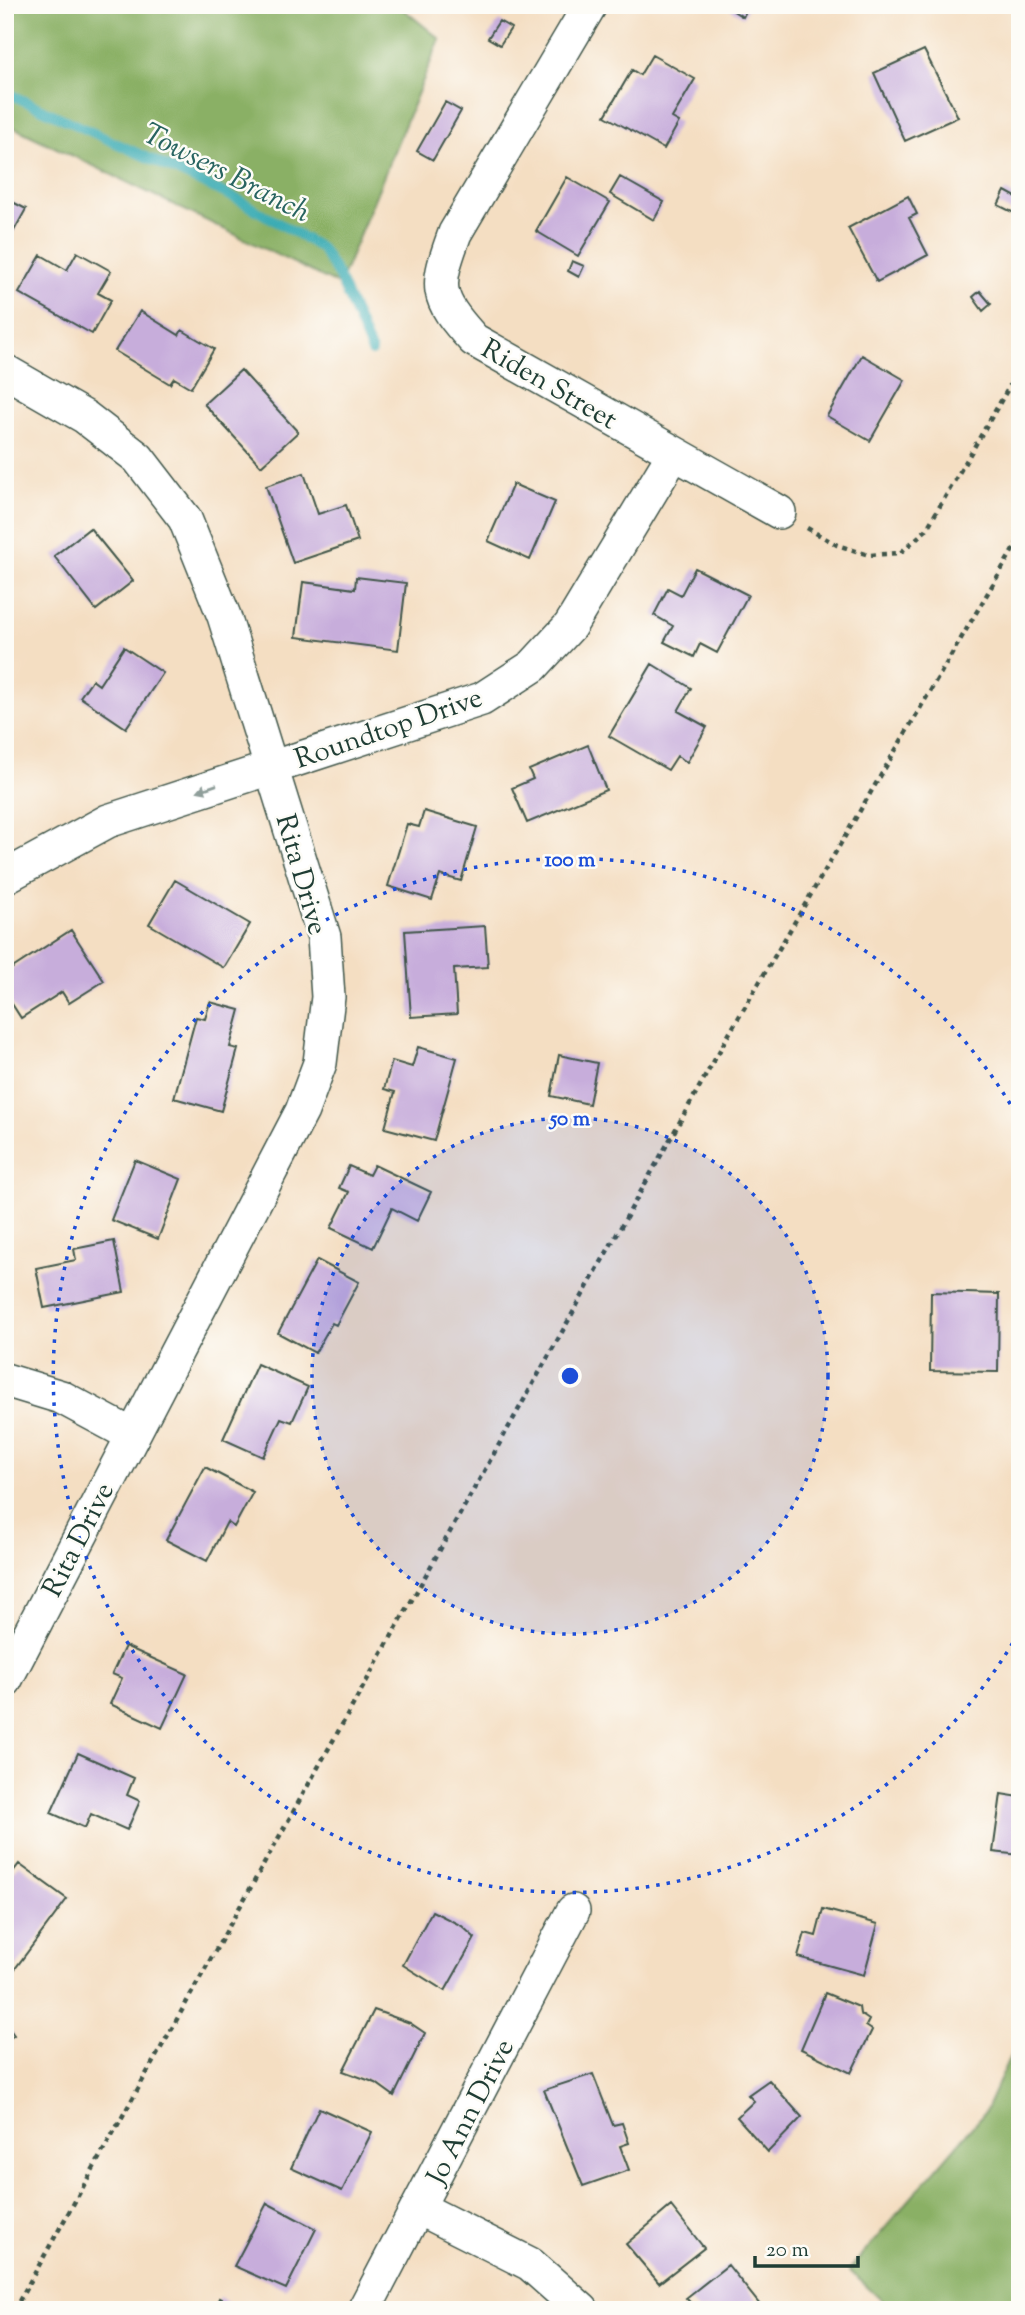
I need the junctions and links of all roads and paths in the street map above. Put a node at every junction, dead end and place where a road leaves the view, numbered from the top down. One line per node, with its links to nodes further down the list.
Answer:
1 (590, 5): 4 (street, Riden Street)
2 (1020, 368): 5 (path)
3 (5, 371): 7 (street, Rita Drive)
4 (673, 455): 5 (street, Riden Street); 7 (street, Roundtop Drive)
5 (779, 512)
6 (1020, 538): 14 (path)
7 (271, 766): 8 (street, Roundtop Drive, one-way to 8); 10 (street, Rita Drive)
8 (5, 877)
9 (5, 1380): 10 (street)
10 (131, 1434): 11 (street, Rita Drive)
11 (5, 1681)
12 (573, 1911): 13 (street, Jo Ann Drive)
13 (419, 2208): 15 (street, Jo Ann Drive); 16 (street)
14 (14, 2310)
15 (364, 2310)
16 (582, 2310)

